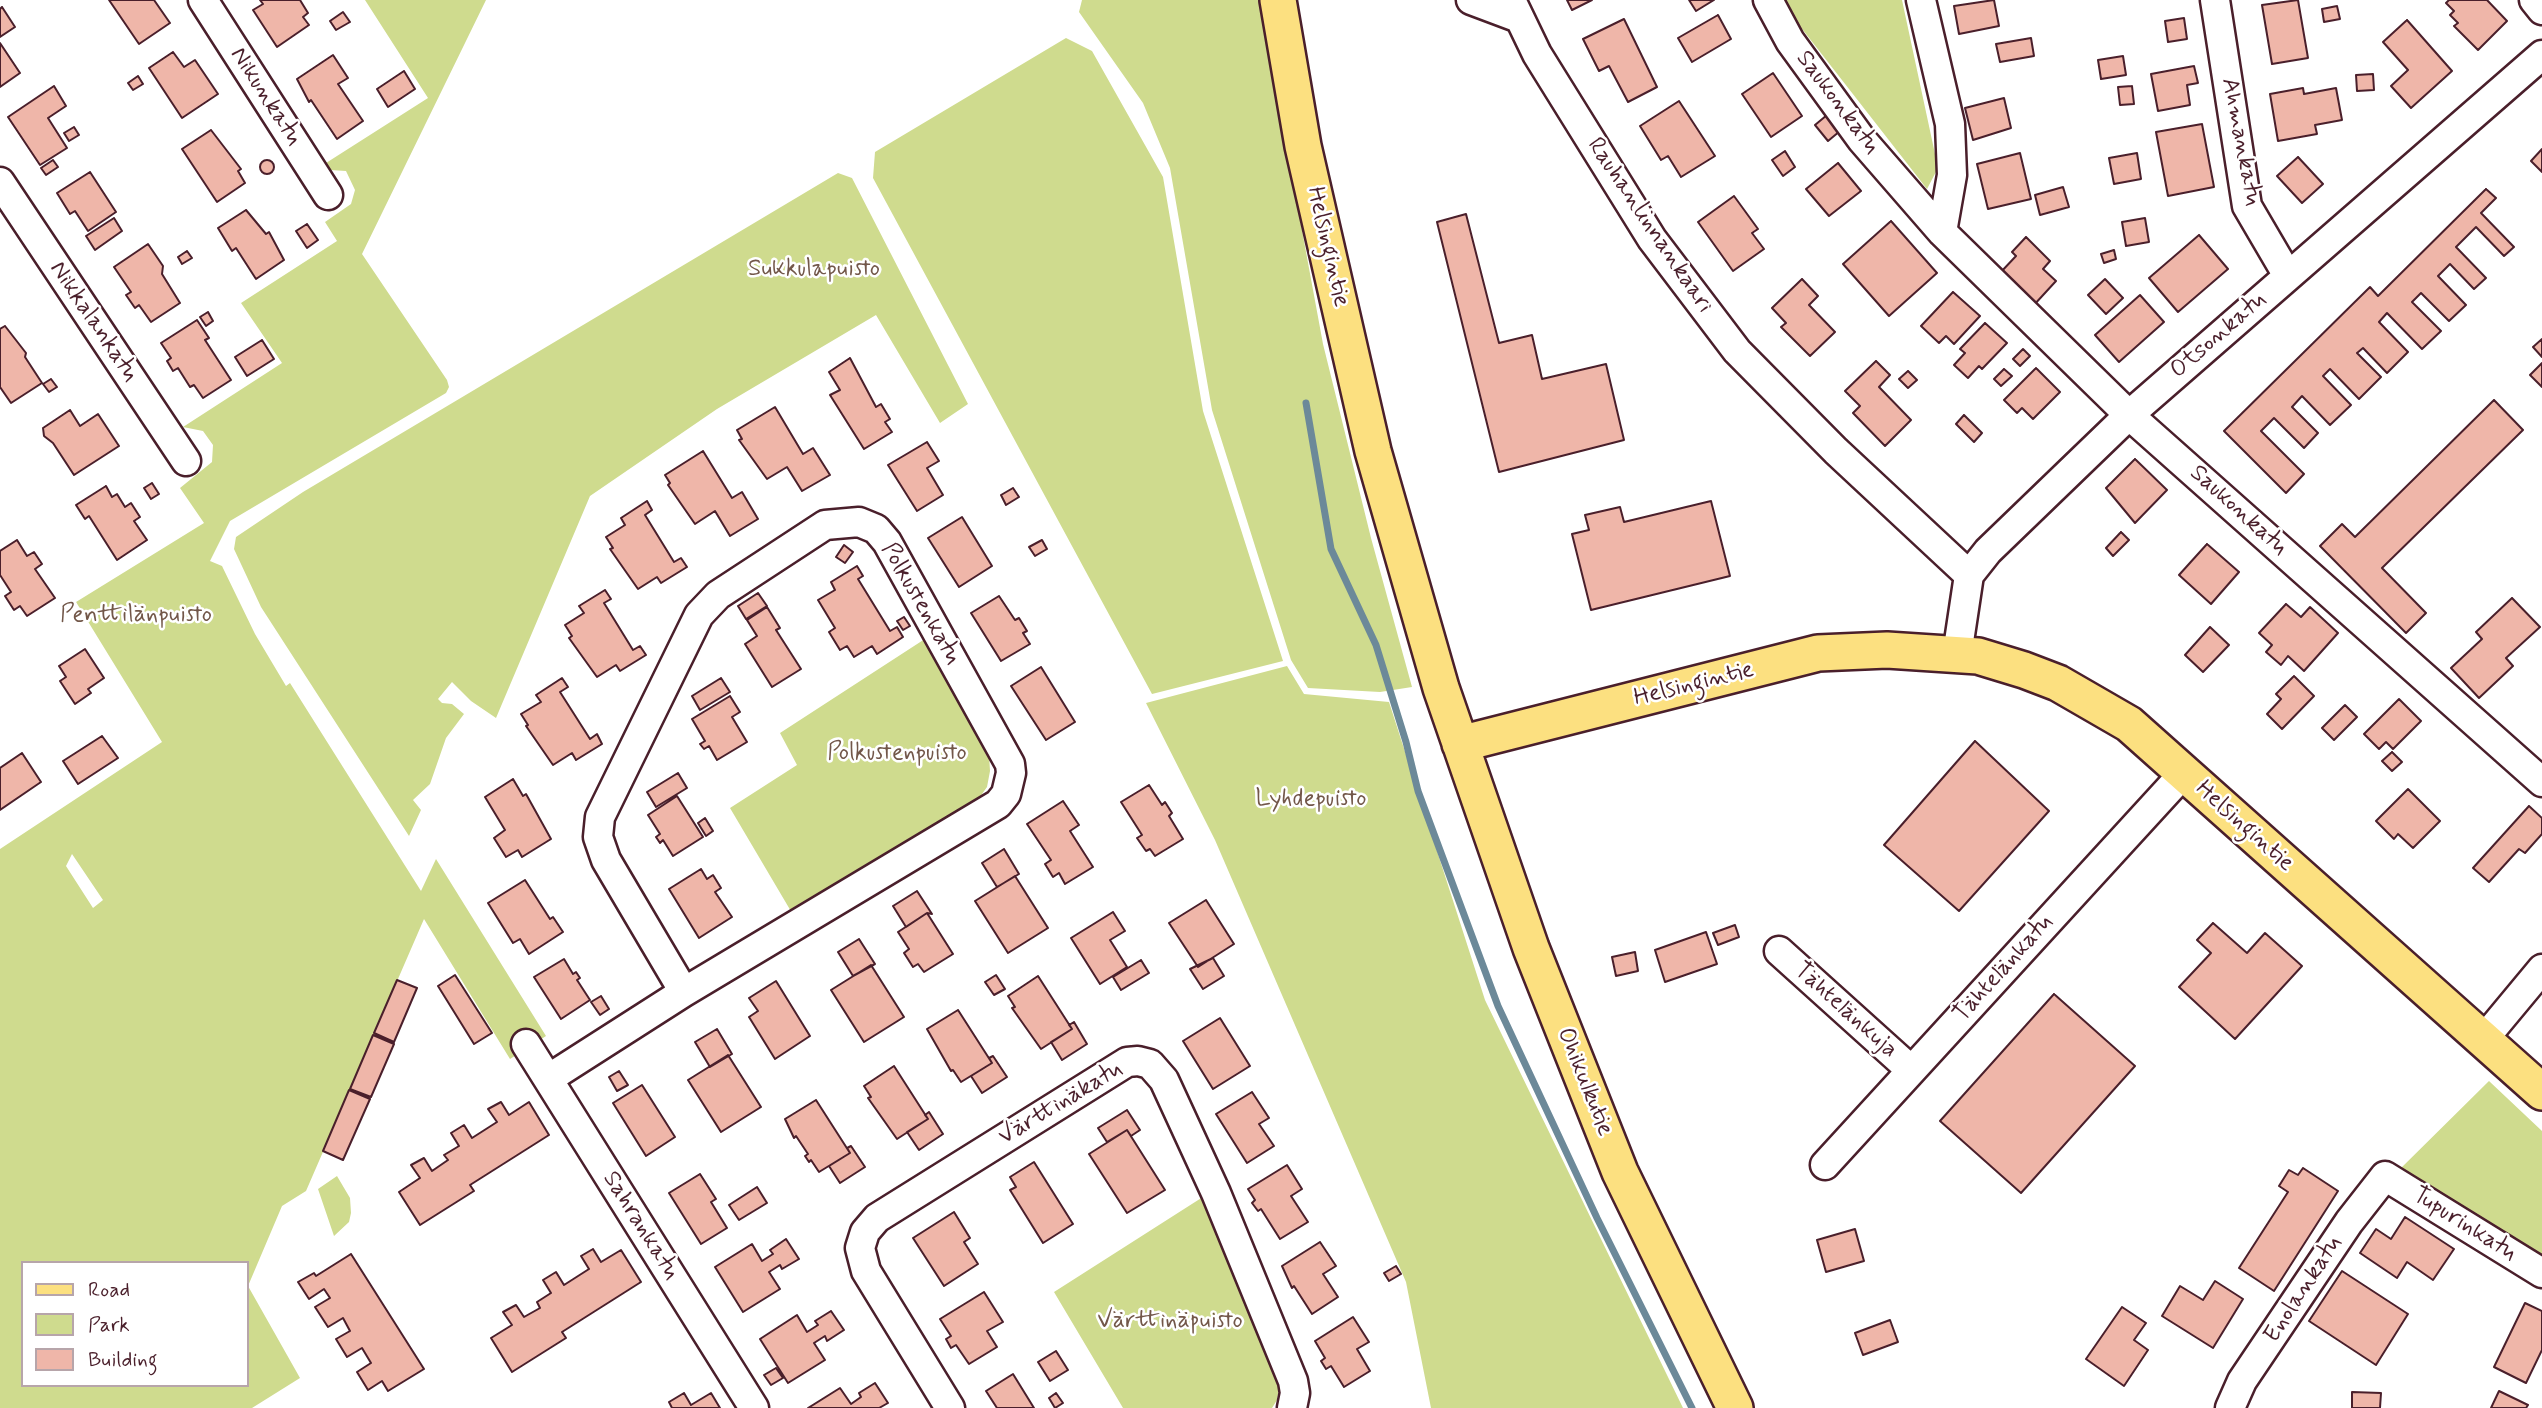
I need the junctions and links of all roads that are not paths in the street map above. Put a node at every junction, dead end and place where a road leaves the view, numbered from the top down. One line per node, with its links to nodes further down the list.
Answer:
1 (203, 0): 12 (street, Nikunkatu)
2 (1278, 0): 19 (main road, Helsingintie)
3 (1471, 0): 8 (street)
4 (1768, 0): 13 (street, Saukonkatu)
5 (1920, 0): 13 (street)
6 (2215, 0): 14 (street, Ahmankatu)
7 (2534, 0): 9 (street)
8 (1515, 9): 17 (street, Rauhanlinnankaari)
9 (2542, 10)
10 (2542, 55): 14 (street, Otsonkatu)
11 (0, 182): 16 (street, Nikkalankatu)
12 (328, 195)
13 (1942, 232): 15 (street, Saukonkatu)
14 (2288, 276): 15 (street, Otsonkatu)
15 (2129, 415): 17 (street, Otsonkatu); 21 (street, Saukonkatu)
16 (186, 461)
17 (1969, 575): 18 (street)
18 (1957, 655): 19 (main road, Helsingintie); 20 (main road, Helsingintie)
19 (1460, 744): 36 (main road, Ohikulkutie)
20 (2184, 773): 25 (main road, Helsingintie); 27 (street, Tähtelänkatu)
21 (2542, 782)
22 (1779, 951): 27 (street, Tähtelänkuja)
23 (2542, 969): 25 (street)
24 (684, 992): 24 (street, Polkustenkatu); 28 (street, Polkustenkatu)
25 (2483, 1040): 29 (main road, Helsingintie)
26 (526, 1044): 28 (street, Sahrankatu)
27 (1911, 1070): 30 (street, Tähtelänkatu)
28 (548, 1079): 33 (street, Sahrankatu)
29 (2542, 1092)
30 (1825, 1165)
31 (2385, 1176): 32 (street, Tupurinkatu); 37 (street, Enolankatu)
32 (2542, 1273)
33 (754, 1408)
34 (950, 1408): 35 (street, Värttinäkatu)
35 (1292, 1408)
36 (1735, 1408)
37 (2230, 1408)

